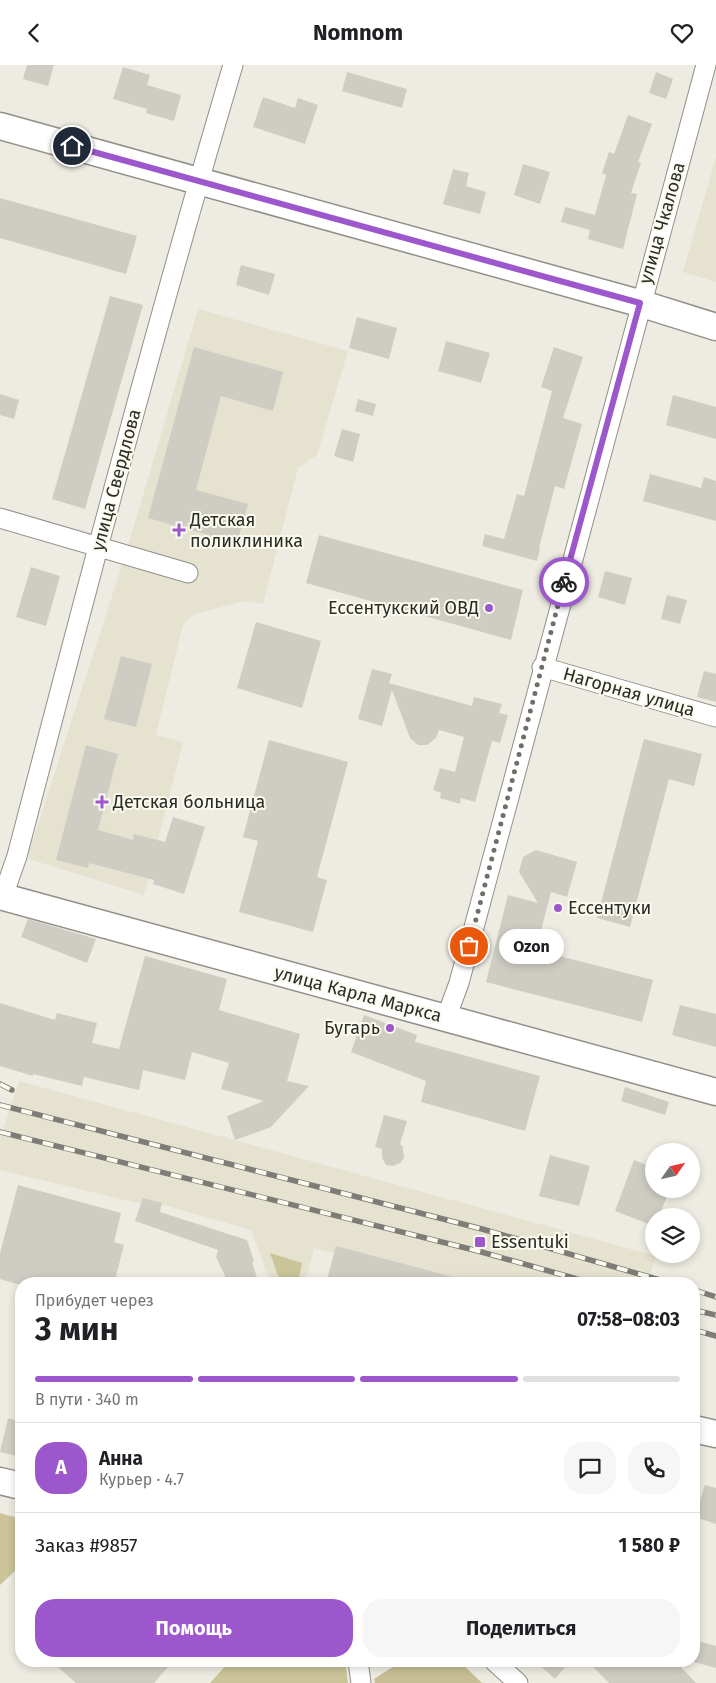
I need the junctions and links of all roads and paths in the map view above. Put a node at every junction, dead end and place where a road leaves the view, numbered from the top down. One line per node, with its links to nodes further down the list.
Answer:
1 (233, 65): 4 (street, улица Свердлова)
2 (706, 65): 5 (street, улица Чкалова)
3 (0, 126): 4 (street)
4 (198, 181): 5 (street); 8 (street, улица Свердлова)
5 (640, 303): 6 (street); 10 (street, улица Чкалова)
6 (716, 327)
7 (0, 518): 8 (street)
8 (98, 546): 9 (street); 12 (street, улица Свердлова)
9 (188, 573)
10 (542, 667): 11 (street, Нагорная улица); 13 (street, улица Чкалова)
11 (716, 717)
12 (1, 896): 13 (street, улица Карла Маркса)
13 (446, 1018): 14 (street, улица Карла Маркса)
14 (716, 1091)
15 (700, 1430): 16 (street)
16 (716, 1434)
17 (0, 1481): 18 (street)
18 (15, 1485)
19 (359, 1667): 21 (street)
20 (501, 1667): 22 (street)
21 (361, 1683)
22 (518, 1683)

